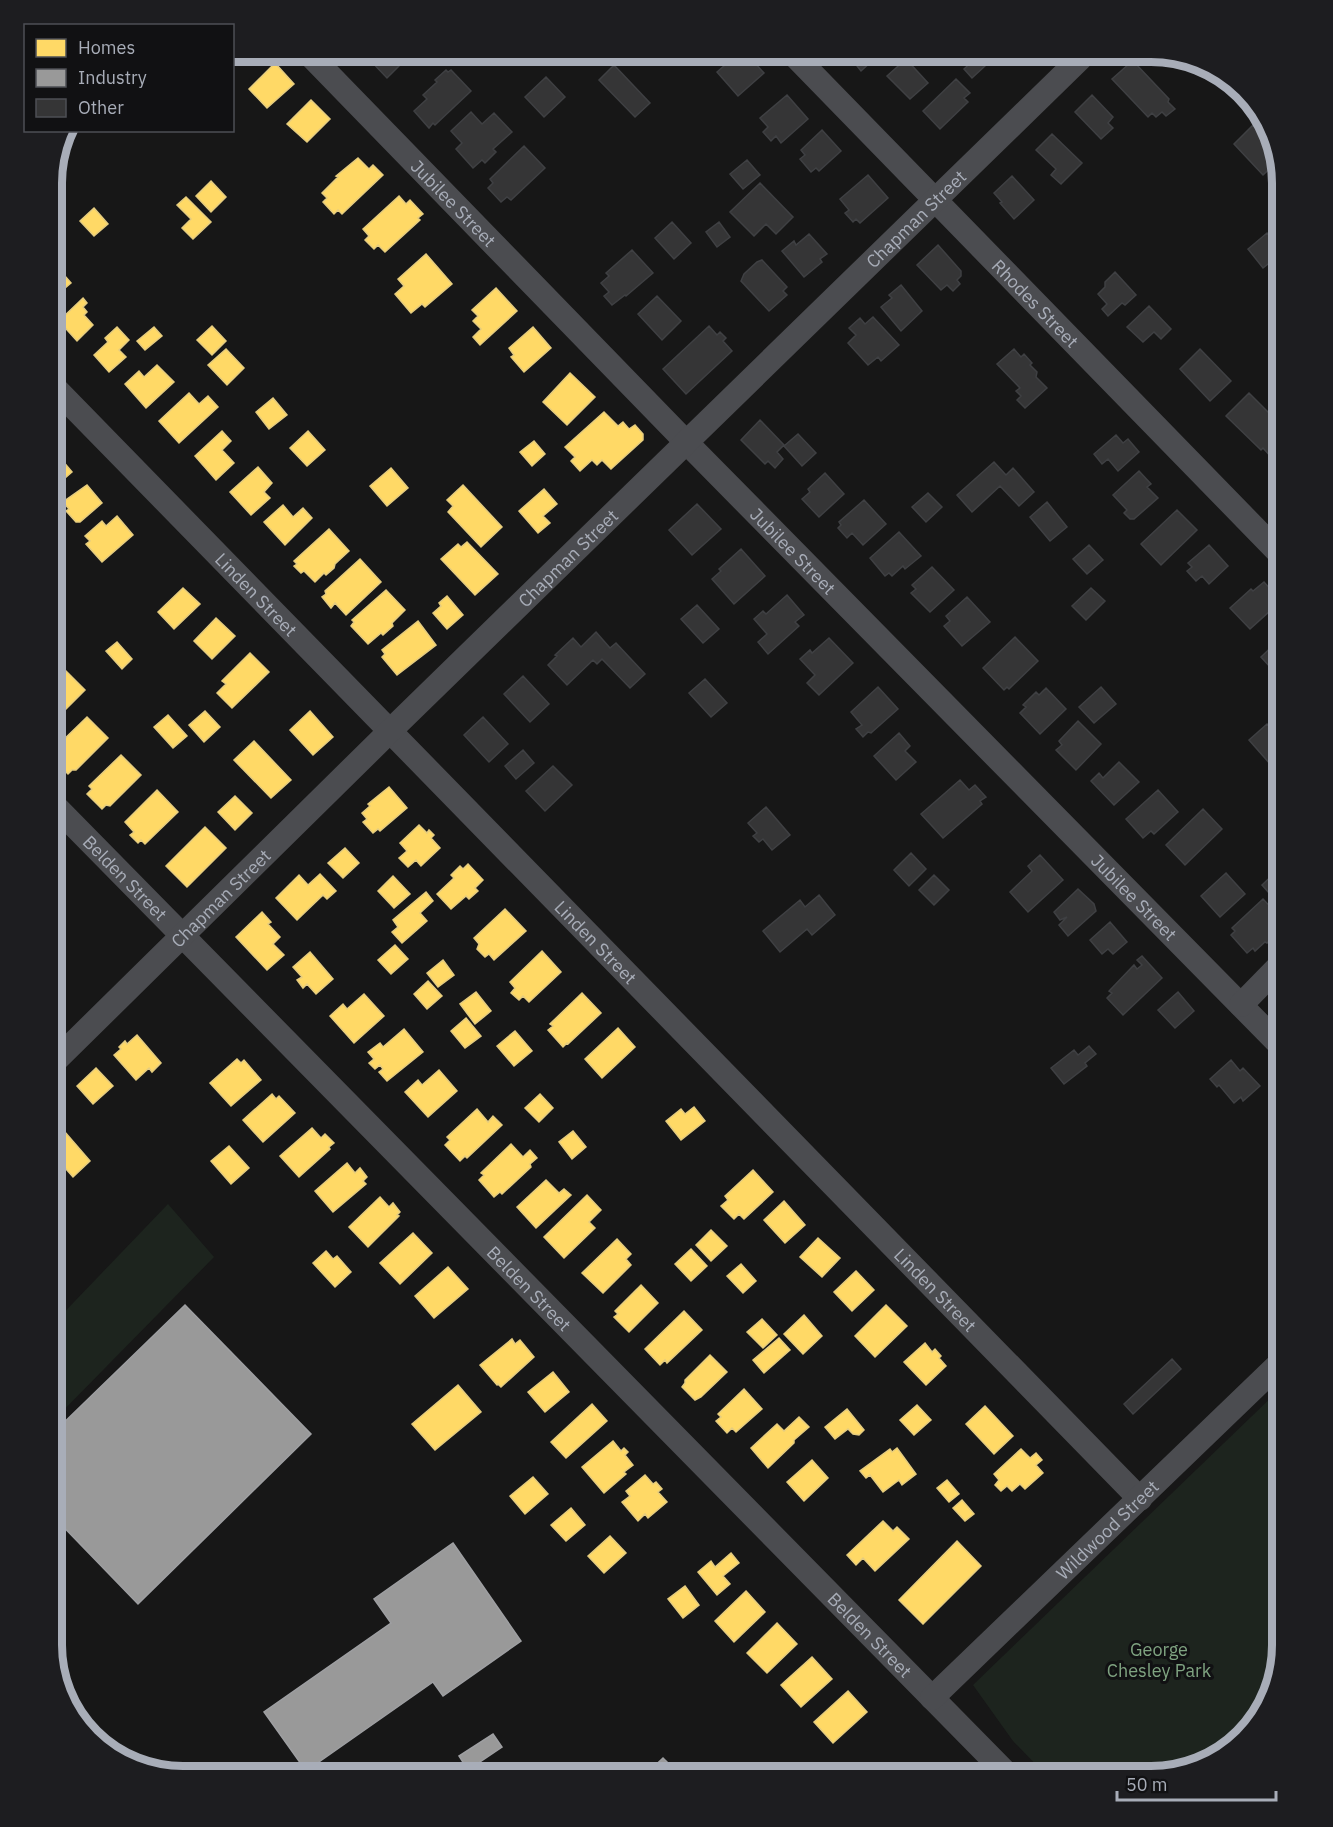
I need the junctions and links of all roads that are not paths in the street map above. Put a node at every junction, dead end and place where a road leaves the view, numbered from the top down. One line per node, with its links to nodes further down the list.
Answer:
1 (317, 62): 6 (street, Jubilee Street)
2 (801, 62): 4 (street, Rhodes Street)
3 (1077, 62): 4 (street, Chapman Street)
4 (936, 201): 6 (street, Chapman Street); 7 (street, Rhodes Street)
5 (62, 395): 8 (street, Linden Street)
6 (686, 442): 8 (street, Chapman Street); 12 (street, Jubilee Street)
7 (1272, 546)
8 (391, 730): 10 (street, Chapman Street); 16 (street, Linden Street)
9 (62, 813): 10 (street, Belden Street)
10 (183, 936): 14 (street, Chapman Street); 17 (street, Belden Street)
11 (1272, 973): 12 (street)
12 (1241, 1005): 13 (street, Jubilee Street)
13 (1272, 1037)
14 (62, 1054)
15 (1272, 1371): 16 (street, Wildwood Street)
16 (1140, 1499): 17 (street, Wildwood Street)
17 (933, 1698): 18 (street, Belden Street)
18 (999, 1766)

